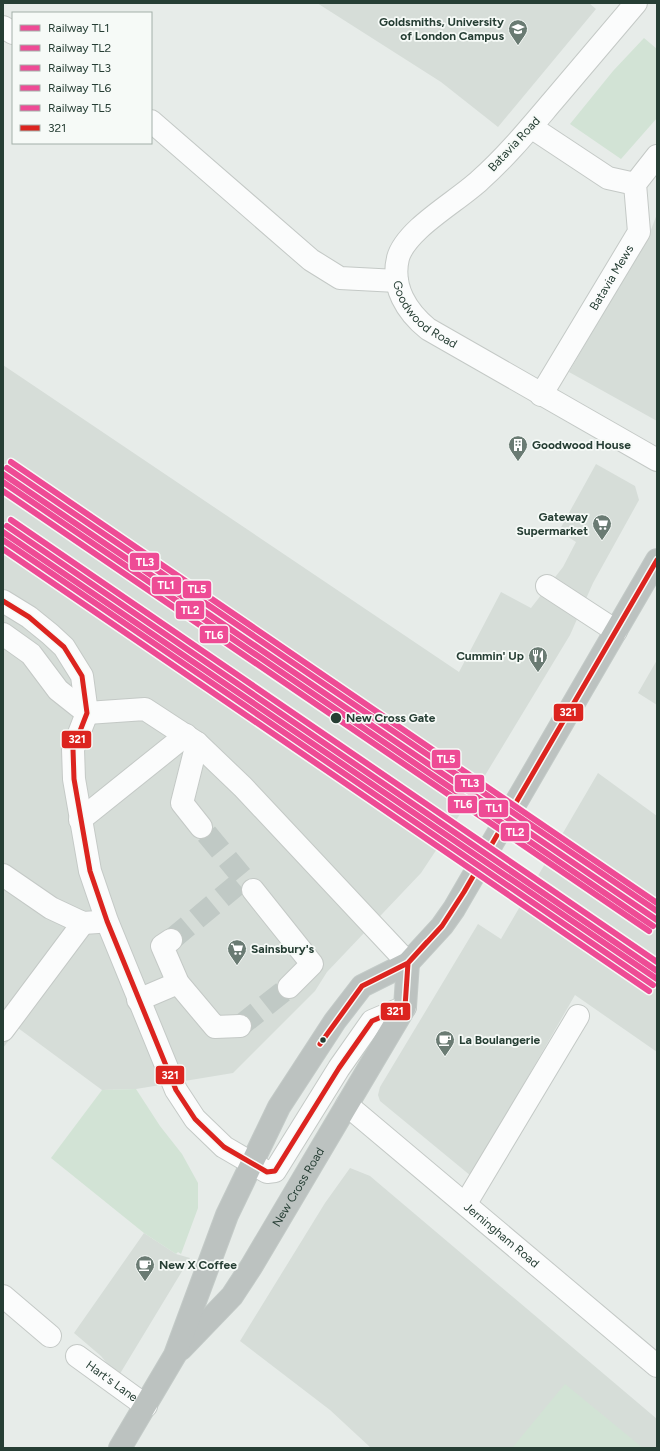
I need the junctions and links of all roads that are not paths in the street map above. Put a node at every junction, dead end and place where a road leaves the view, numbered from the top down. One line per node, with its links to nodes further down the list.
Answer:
1 (636, 3): 5 (street, Batavia Road)
2 (3, 27): 3 (street)
3 (12, 32)
4 (152, 121): 8 (street, Goodwood Road)
5 (530, 127): 7 (street); 8 (street, Batavia Road)
6 (657, 156): 7 (street)
7 (636, 184): 9 (street, Batavia Mews)
8 (397, 281): 9 (street, Goodwood Road)
9 (541, 395): 10 (street, Goodwood Road)
10 (657, 460)
11 (657, 560): 14 (highway, New Cross Road)
12 (547, 586): 14 (street)
13 (3, 601): 16 (street)
14 (616, 631): 25 (highway, New Cross Road)
15 (3, 634): 16 (street)
16 (87, 713): 17 (street); 18 (street)
17 (191, 739): 18 (street); 19 (street); 25 (street)
18 (80, 820): 22 (street)
19 (201, 827)
20 (3, 875): 23 (street)
21 (253, 890): 27 (street)
22 (107, 921): 23 (street); 28 (street)
23 (84, 923): 32 (street)
24 (171, 940): 26 (street)
25 (408, 963): 29 (highway, New Cross Road); 34 (highway, New Cross Road)
26 (178, 983): 28 (street); 31 (street)
27 (289, 988)
28 (138, 1000): 34 (street)
29 (405, 1008): 33 (highway, New Cross Road); 34 (street)
30 (578, 1016): 35 (street)
31 (240, 1026)
32 (3, 1030)
33 (347, 1104): 35 (street, Jerningham Road); 38 (highway, New Cross Road)
34 (251, 1163): 38 (highway, New Cross Road)
35 (466, 1203): 40 (street, Jerningham Road)
36 (3, 1296): 37 (street)
37 (50, 1336)
38 (175, 1355): 41 (highway, New Cross Road)
39 (77, 1356): 41 (street, Hart's Lane)
40 (657, 1366)
41 (146, 1406): 42 (highway, New Cross Road)
42 (120, 1448)

